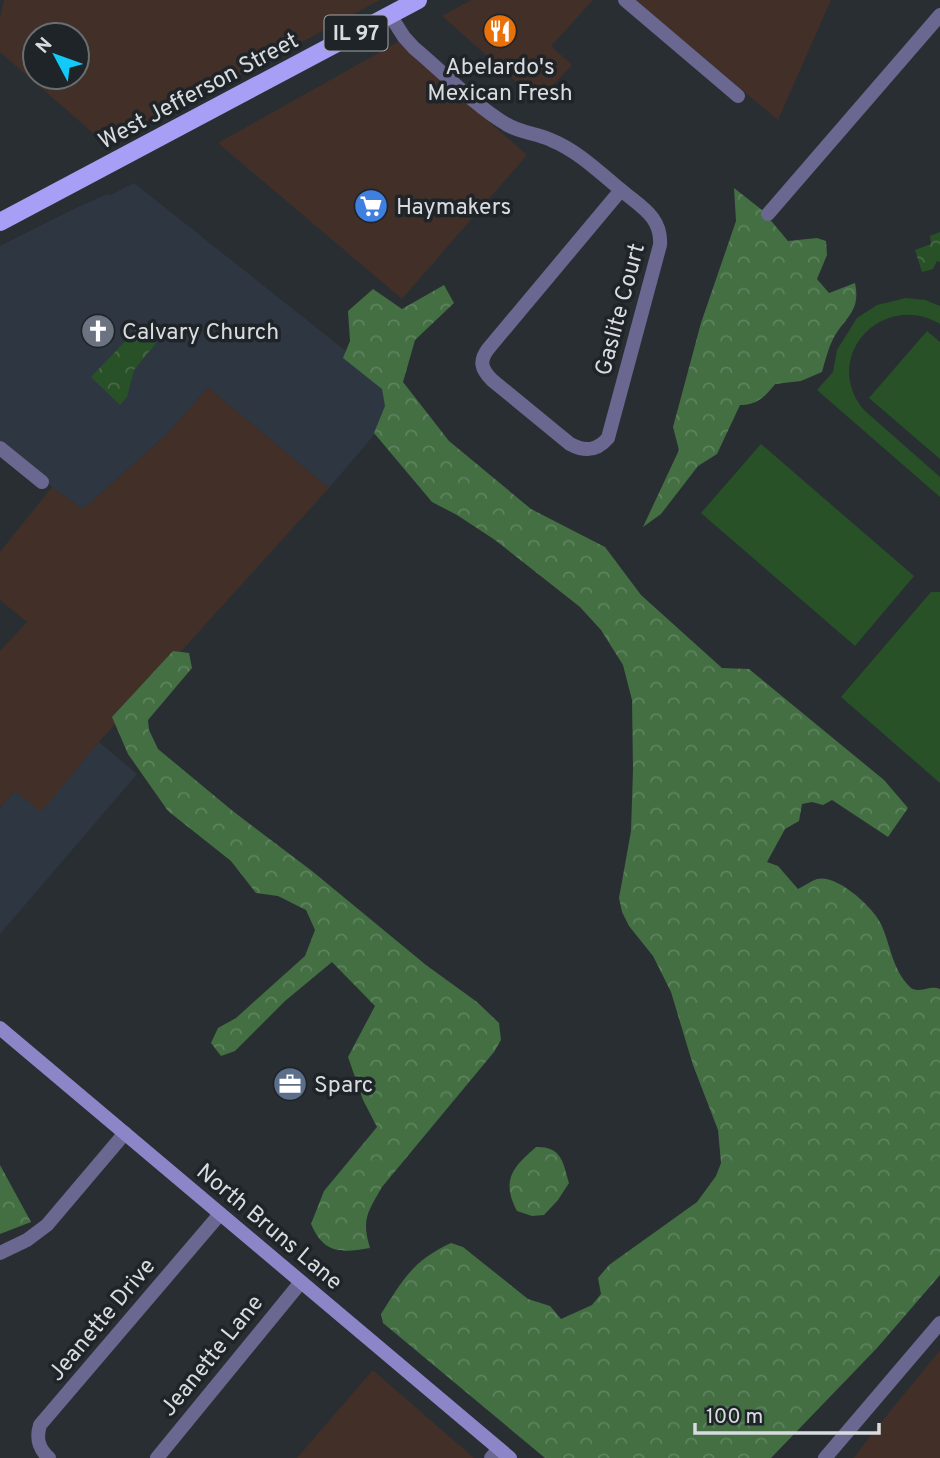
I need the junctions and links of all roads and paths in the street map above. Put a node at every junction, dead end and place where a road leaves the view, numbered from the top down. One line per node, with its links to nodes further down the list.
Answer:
1 (418, 0): 3 (main road, West Jefferson Street / IL 97)
2 (625, 0): 5 (street)
3 (390, 15): 6 (street); 8 (main road, West Jefferson Street / IL 97)
4 (940, 15): 7 (street)
5 (738, 96)
6 (621, 190): 6 (street, Gaslite Court)
7 (768, 214)
8 (0, 222)
9 (0, 448): 10 (street)
10 (41, 482)
11 (0, 1028): 12 (main road, North Bruns Lane)
12 (125, 1133): 13 (main road, North Bruns Lane); 14 (street)
13 (220, 1214): 15 (main road, North Bruns Lane); 18 (street, Jeanette Drive)
14 (0, 1253)
15 (300, 1282): 17 (main road, North Bruns Lane); 19 (street, Jeanette Lane)
16 (940, 1324): 20 (street)
17 (500, 1455)
18 (49, 1458)
19 (157, 1458)
20 (825, 1458)

